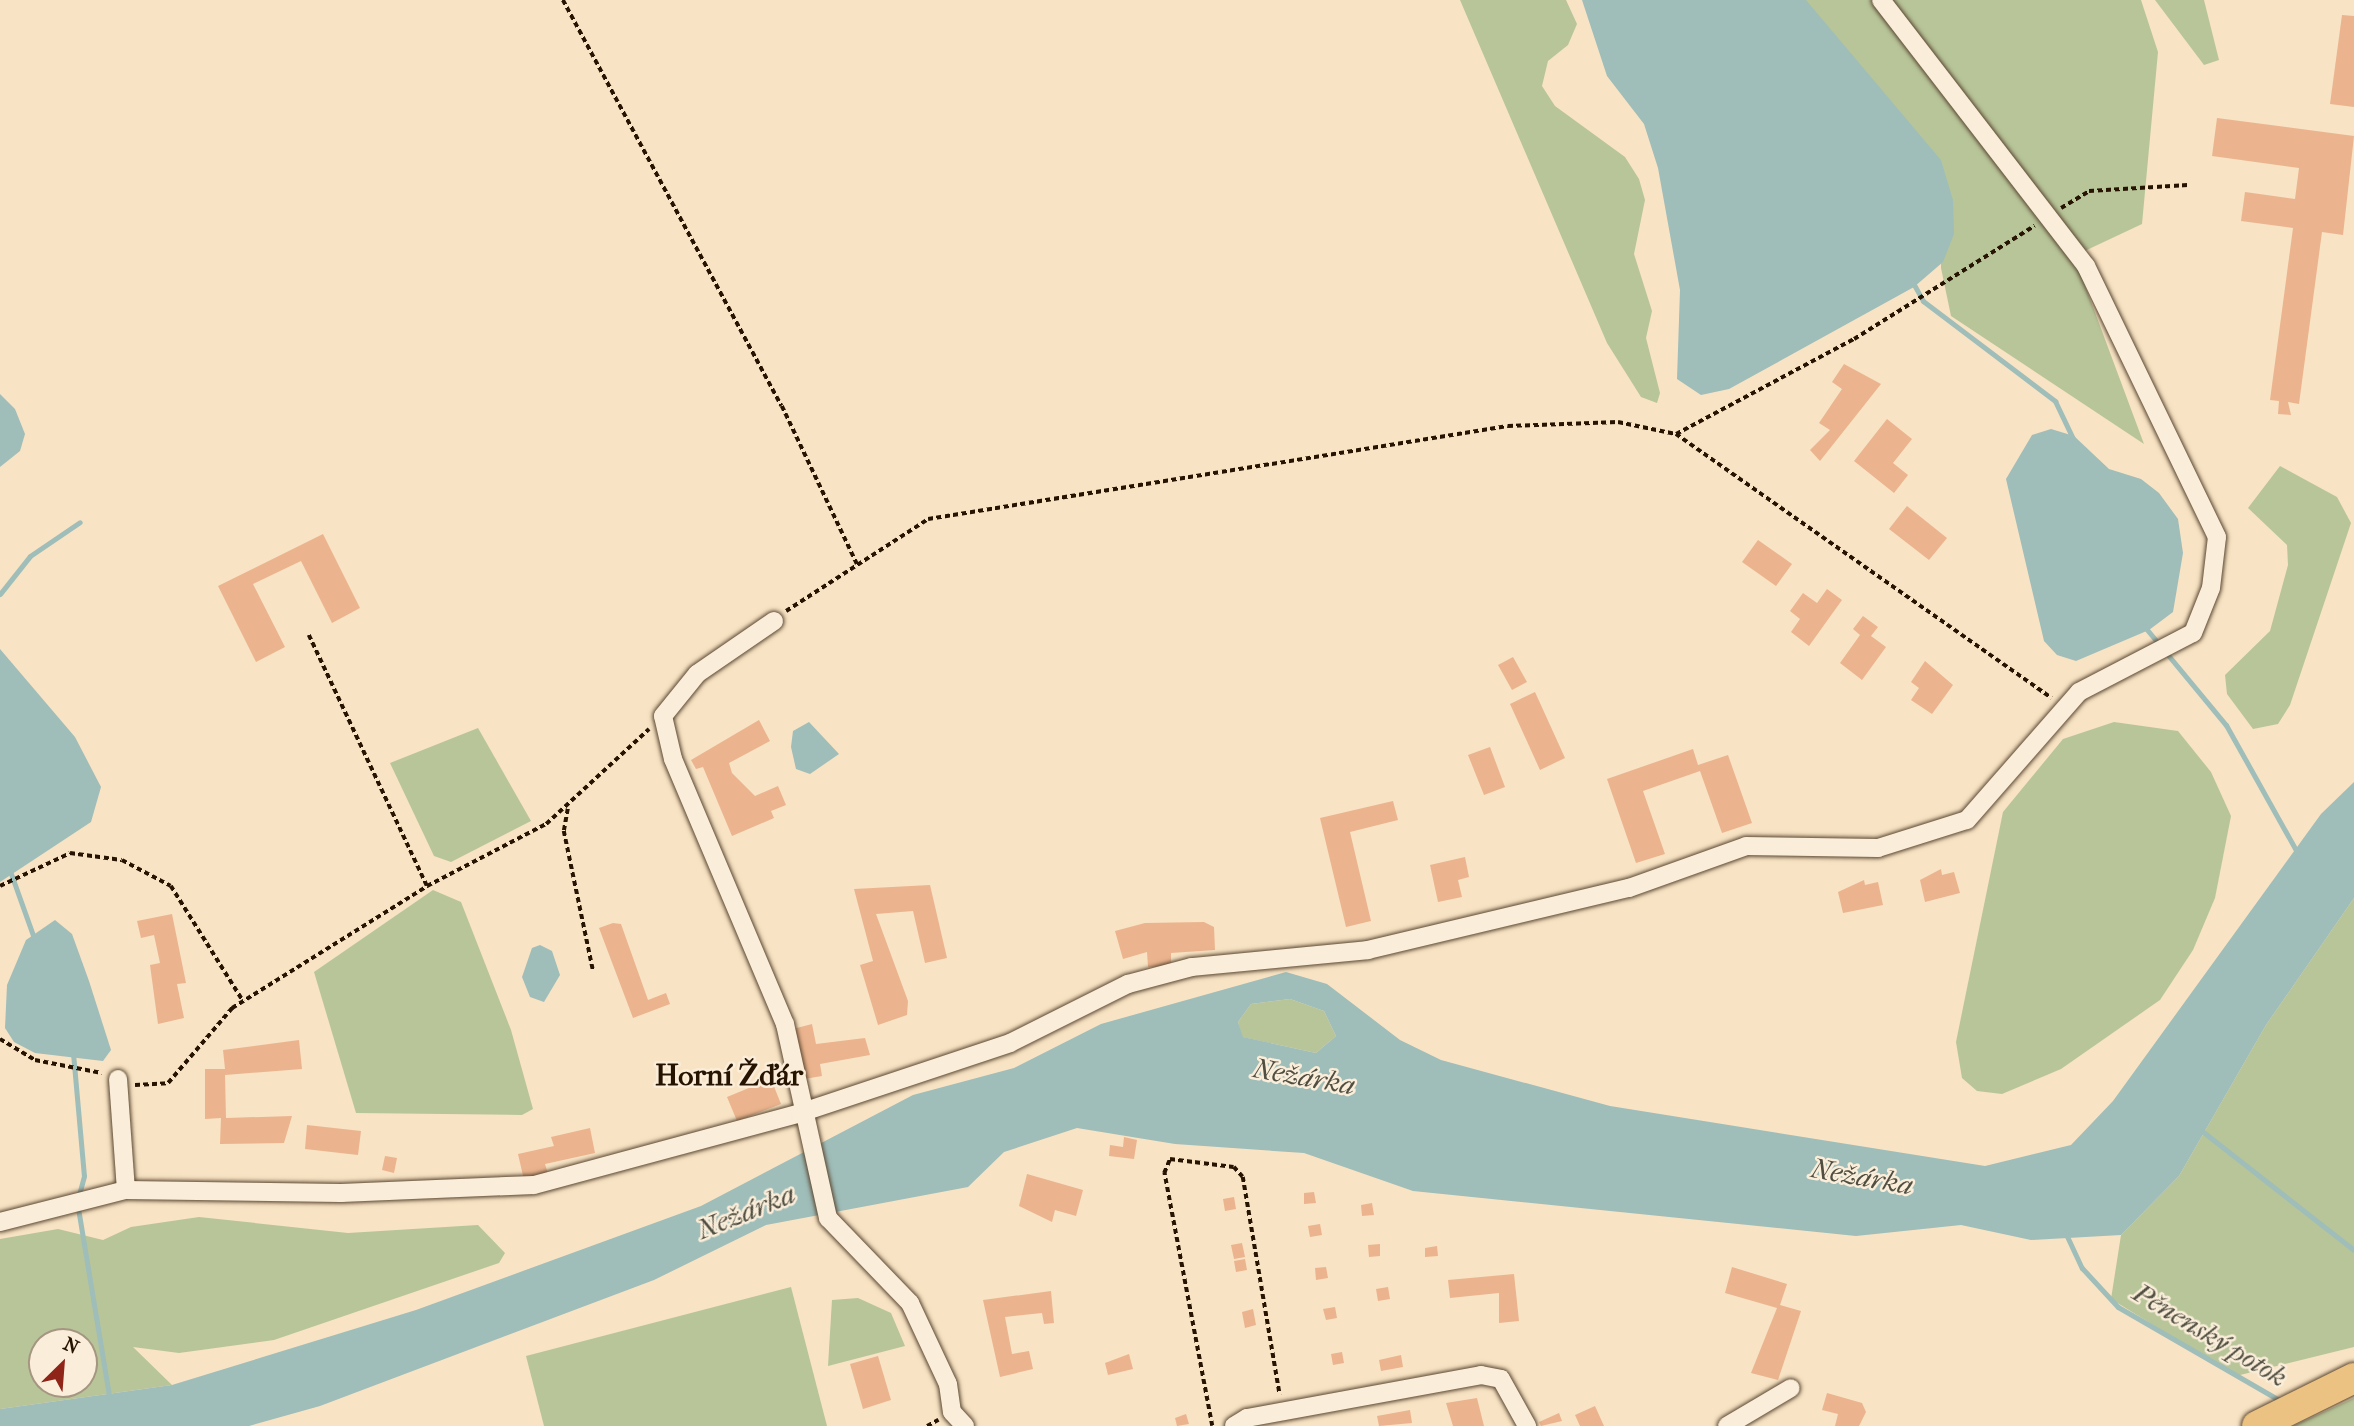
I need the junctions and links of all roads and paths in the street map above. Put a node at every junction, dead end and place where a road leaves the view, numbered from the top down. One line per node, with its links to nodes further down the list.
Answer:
1 (562, 0): 6 (path)
2 (1881, 0): 4 (street)
3 (2188, 185): 4 (path)
4 (2052, 214): 5 (path); 9 (street)
5 (1676, 434): 6 (path); 9 (path)
6 (857, 564): 7 (path)
7 (774, 621): 10 (street)
8 (309, 635): 13 (path)
9 (2067, 708): 18 (street)
10 (663, 716): 11 (path); 18 (street)
11 (568, 807): 13 (path); 14 (path)
12 (0, 886): 15 (path)
13 (427, 886): 15 (path)
14 (593, 970)
15 (243, 1001): 17 (path)
16 (0, 1039): 17 (path)
17 (118, 1079): 19 (street)
18 (800, 1113): 19 (street); 24 (street)
19 (126, 1190): 20 (street)
20 (0, 1222)
21 (2354, 1378): 30 (main road)
22 (1791, 1388): 29 (street)
23 (1283, 1412): 26 (path); 27 (street); 28 (street)
24 (952, 1419): 25 (street)
25 (965, 1426)
26 (1212, 1426)
27 (1234, 1426)
28 (1527, 1426)
29 (1727, 1426)
30 (2257, 1426)

